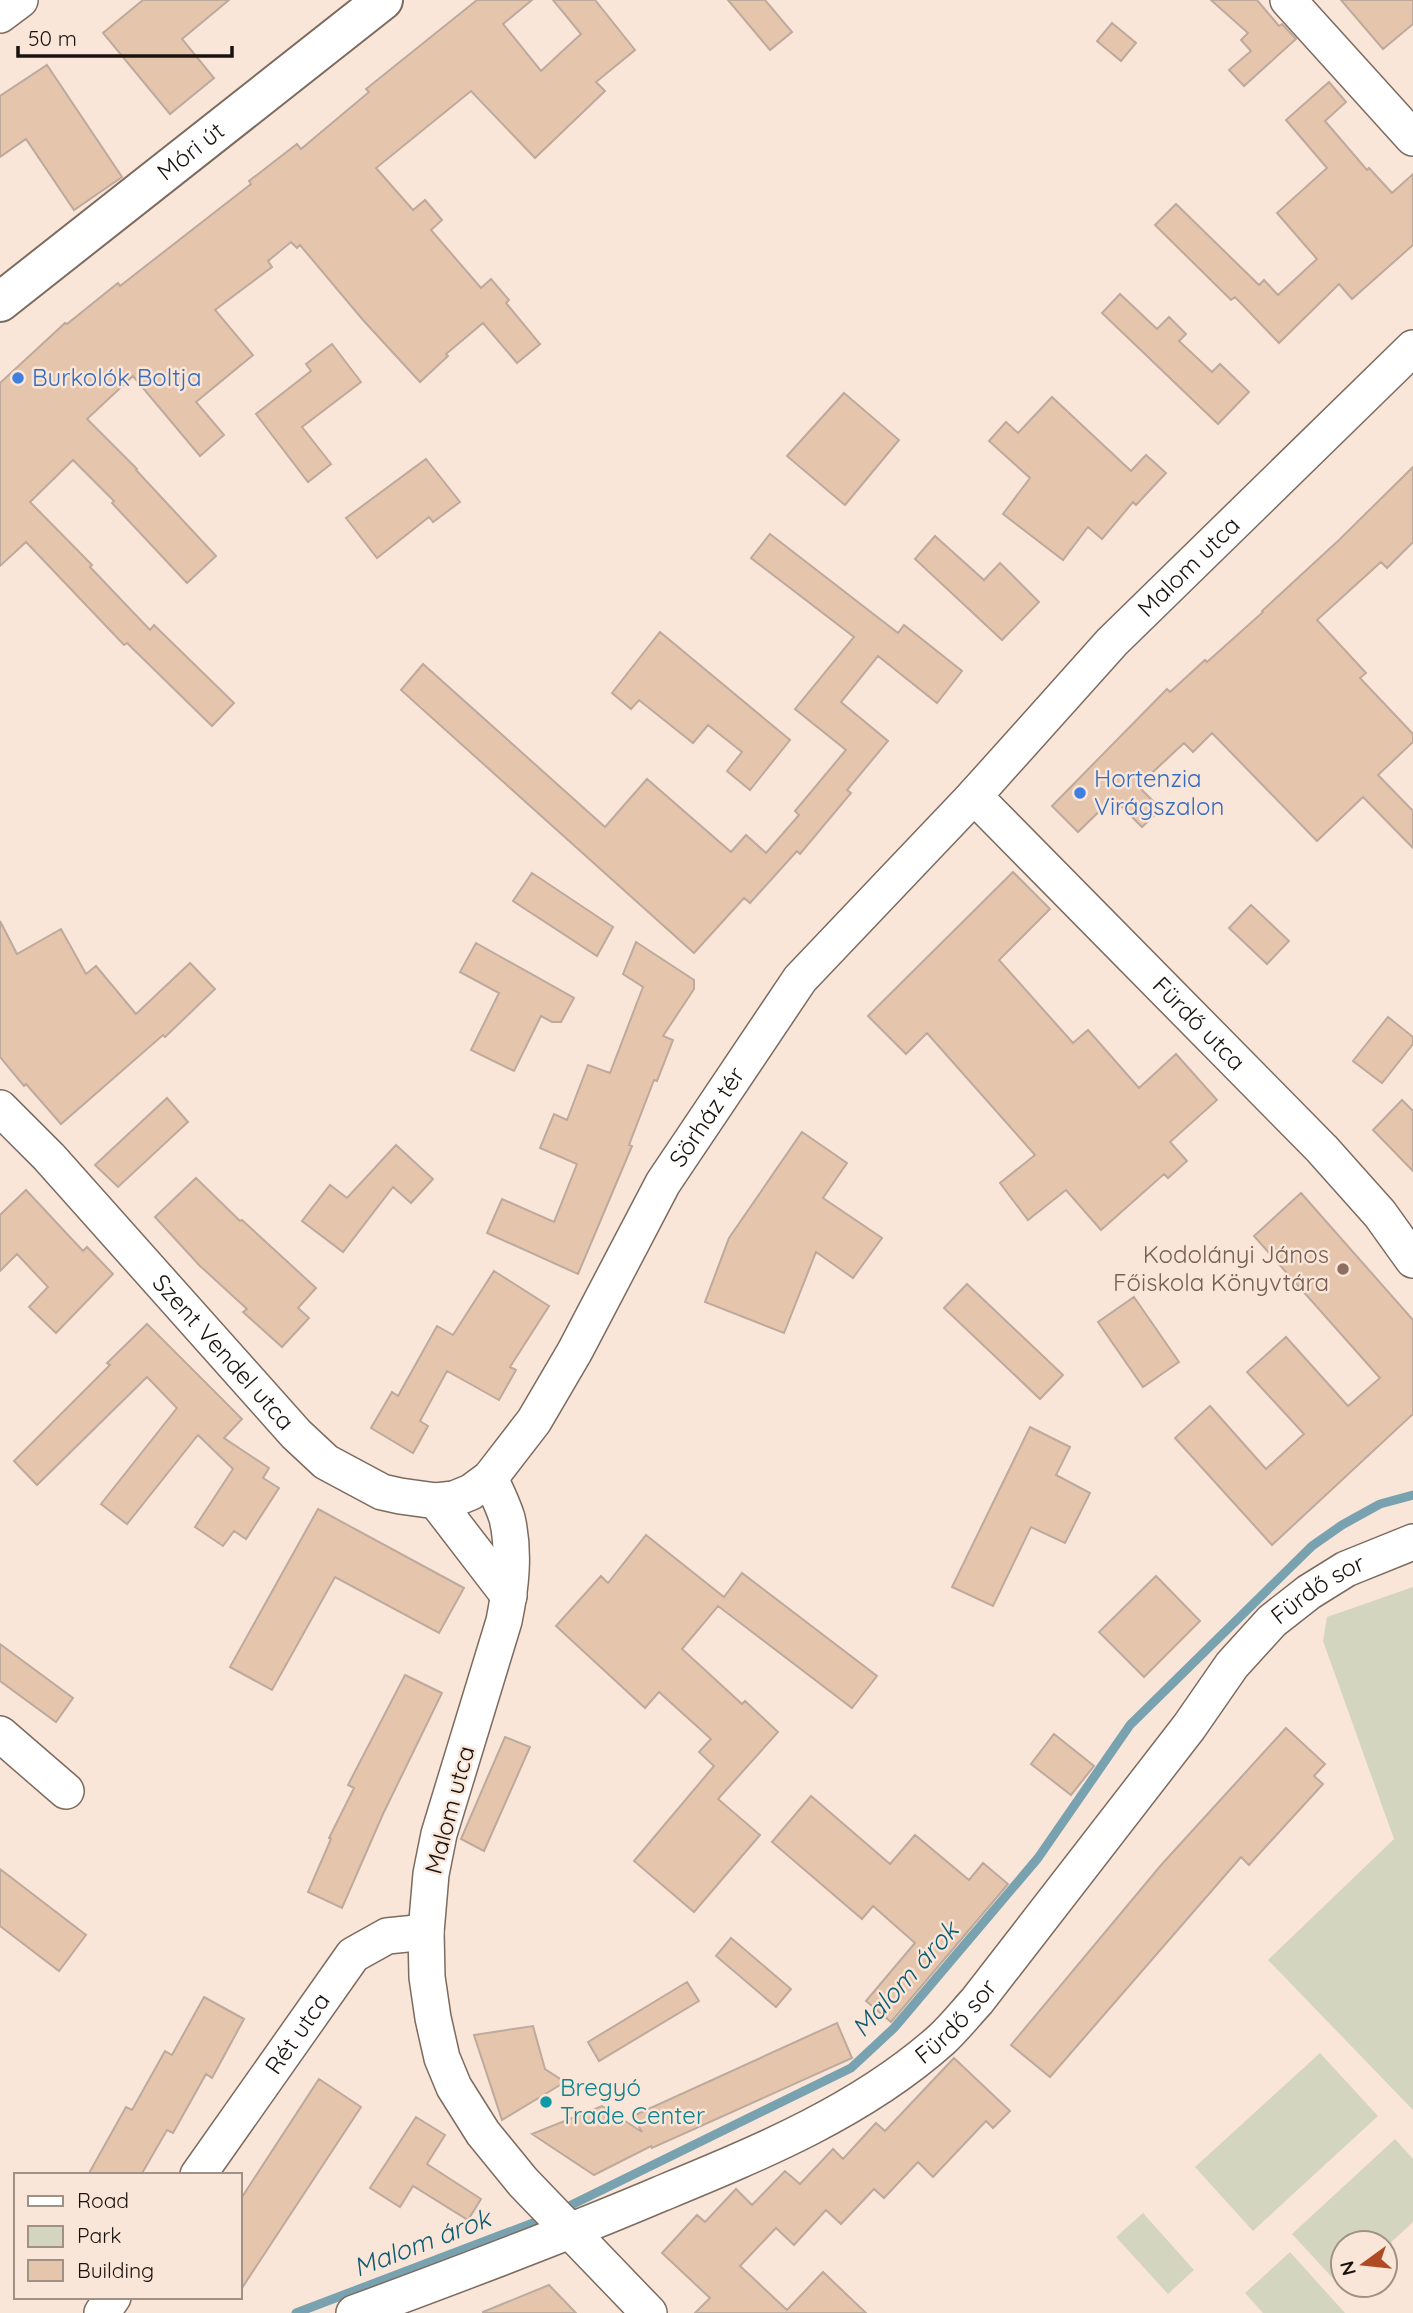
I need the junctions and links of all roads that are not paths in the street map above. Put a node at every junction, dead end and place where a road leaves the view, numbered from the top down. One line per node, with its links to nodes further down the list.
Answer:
1 (20, 0): 4 (street)
2 (383, 0): 6 (main road, Móri út)
3 (1288, 0): 5 (street)
4 (0, 15)
5 (1413, 138)
6 (0, 302)
7 (1413, 348): 8 (street, Malom utca)
8 (974, 796): 10 (street, Fürdő utca); 11 (street, Sörház tér)
9 (0, 1108): 12 (street, Szent Vendel utca)
10 (1413, 1259)
11 (490, 1478): 12 (street, Szent Vendel utca); 14 (street, Malom utca)
12 (436, 1502): 14 (street)
13 (1413, 1542): 19 (street, Fürdő sor)
14 (509, 1596): 17 (street, Malom utca)
15 (0, 1734): 16 (street)
16 (66, 1791)
17 (426, 1932): 18 (street, Rét utca); 19 (street, Malom utca)
18 (199, 2173)
19 (572, 2231): 20 (street, Fürdő sor); 21 (street, Malom utca)
20 (354, 2313)
21 (649, 2313)

